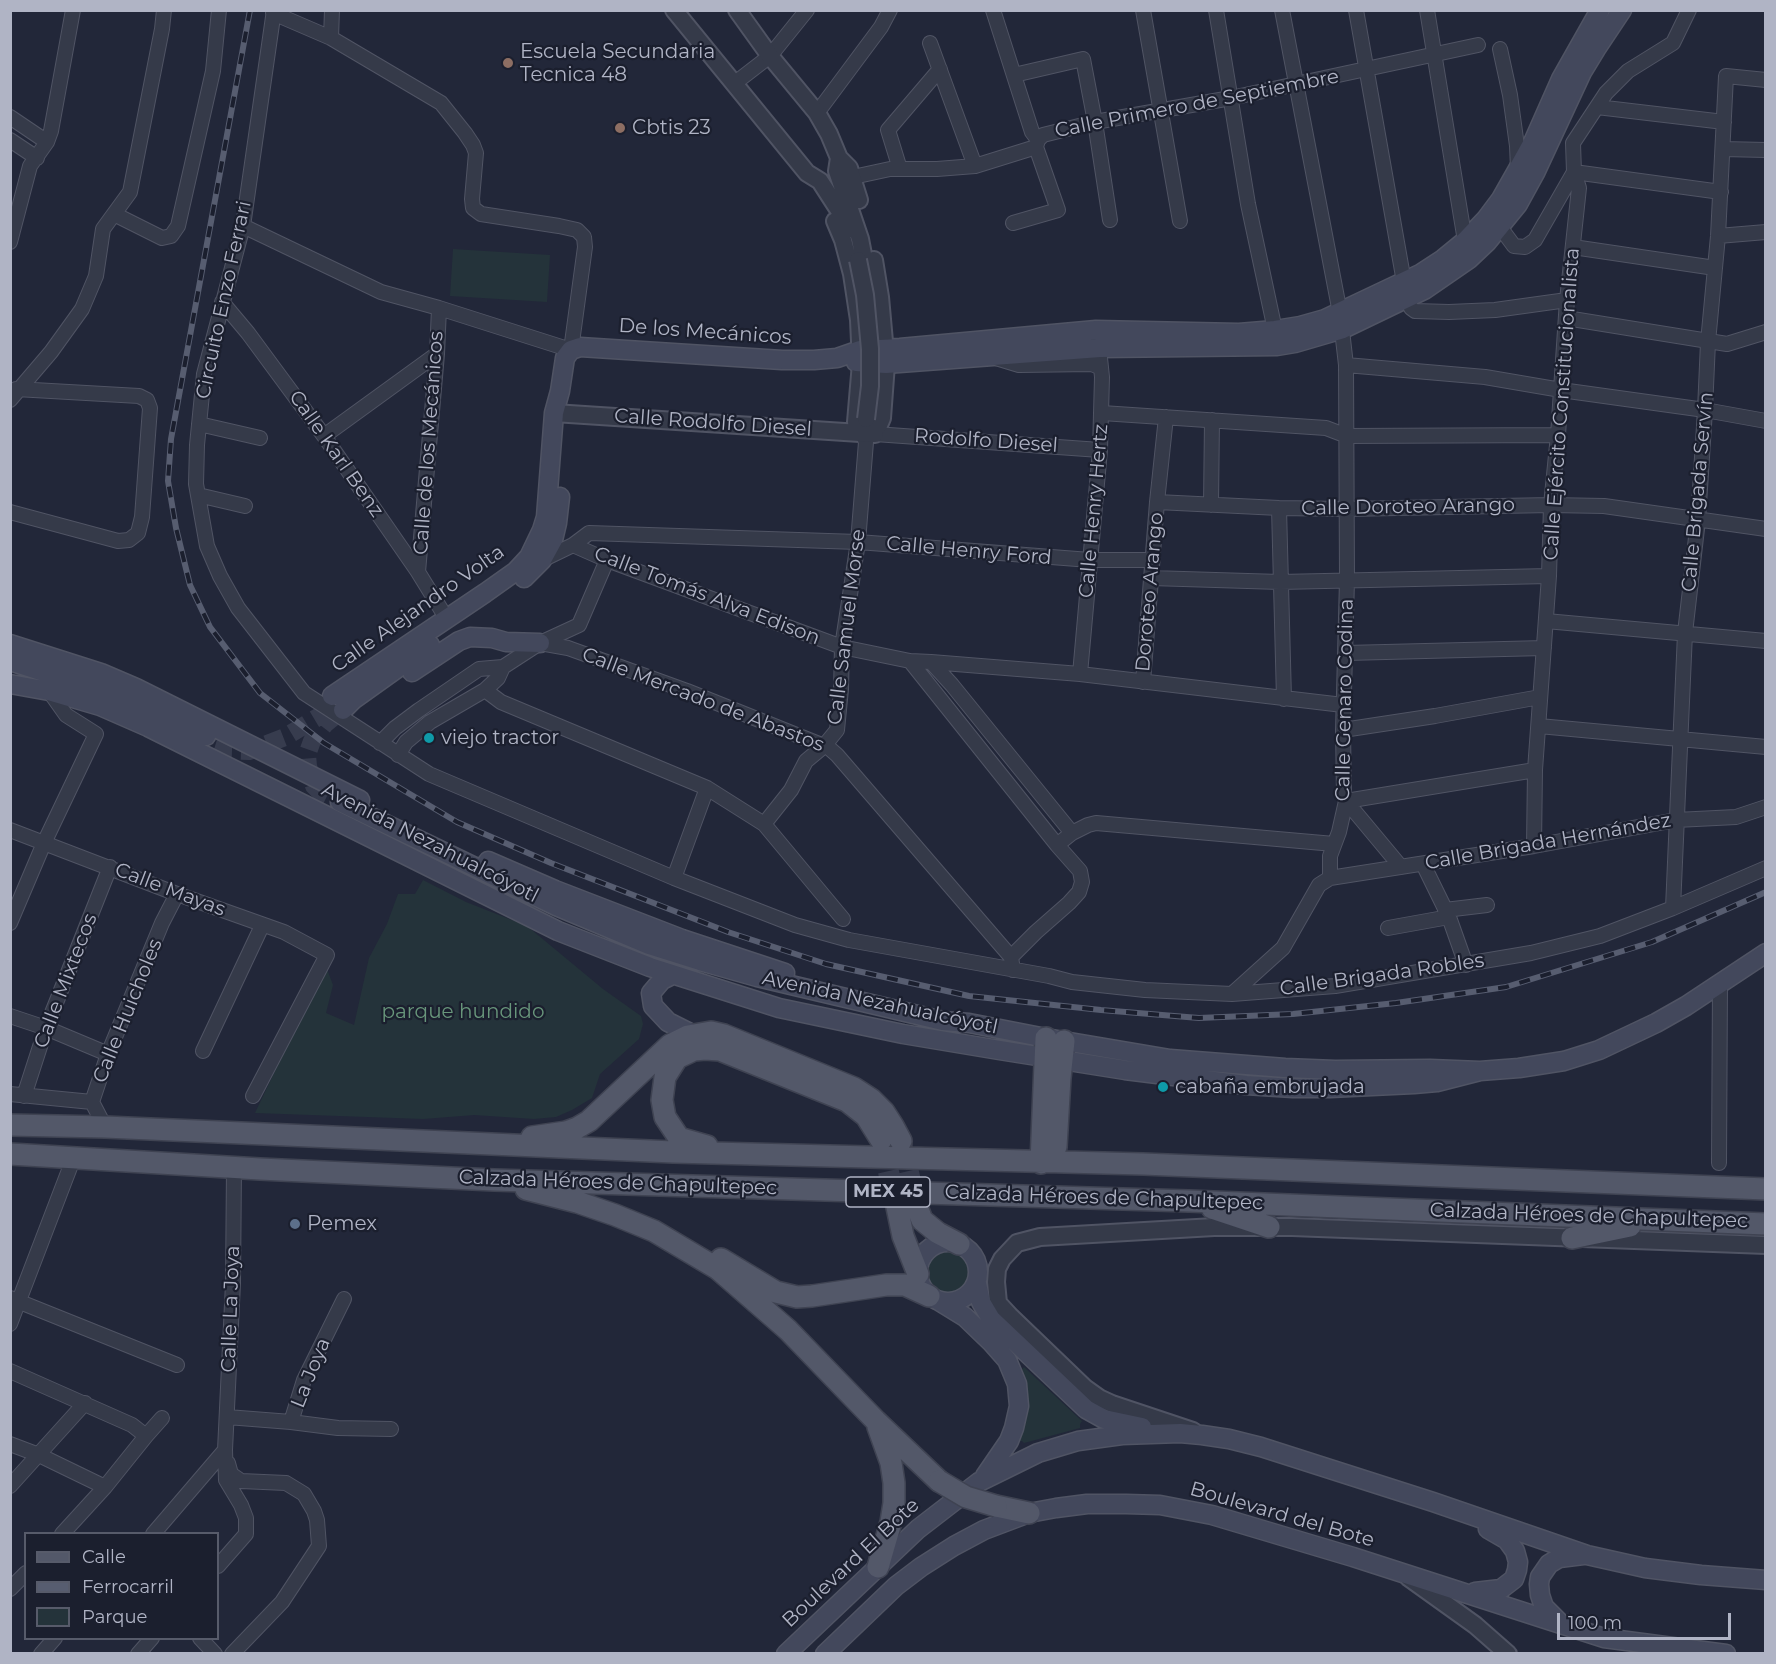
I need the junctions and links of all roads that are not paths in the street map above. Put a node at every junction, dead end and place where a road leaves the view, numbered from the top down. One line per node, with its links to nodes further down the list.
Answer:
1 (74, 10): 39 (street)
2 (164, 10): 51 (street)
3 (219, 10): 51 (street)
4 (332, 10): 19 (street)
5 (674, 10): 29 (street)
6 (737, 10): 24 (street)
7 (807, 10): 24 (street)
8 (890, 10): 34 (street)
9 (993, 10): 27 (street)
10 (1143, 10): 33 (street)
11 (1216, 10): 31 (street)
12 (1282, 10): 30 (street, Calle Genaro Codina)
13 (1356, 10): 26 (street)
14 (1427, 10): 23 (street)
15 (1600, 10): 46 (main road)
16 (1622, 10): 56 (main road)
17 (1689, 10): 32 (street, Calle Ejército Constitucionalista)
18 (273, 12): 19 (street); 55 (street, Circuito Enzo Ferrari)
19 (331, 38): 75 (street, Calle Alejandro Volta)
20 (930, 43): 25 (street)
21 (1478, 45): 23 (street, Calle Primero de Septiembre)
22 (1500, 49): 46 (street)
23 (1434, 54): 26 (street, Calle Primero de Septiembre); 59 (street)
24 (770, 56): 29 (street); 34 (street)
25 (940, 69): 44 (street); 45 (street)
26 (1367, 69): 30 (street, Calle Primero de Septiembre); 63 (street)
27 (1014, 75): 36 (street); 40 (street)
28 (1766, 80): 37 (street, Calle Brigada Servín)
29 (735, 83): 48 (street)
30 (1296, 85): 31 (street, Calle Primero de Septiembre); 70 (street, Calle Genaro Codina)
31 (1231, 98): 33 (street, Calle Primero de Septiembre); 71 (street)
32 (1597, 107): 37 (street); 47 (street, Calle Ejército Constitucionalista)
33 (1160, 112): 36 (street, Calle Primero de Septiembre); 53 (street)
34 (817, 113): 49 (street)
35 (10, 117): 39 (street)
36 (1095, 122): 40 (street, Calle Primero de Septiembre); 52 (street)
37 (1724, 122): 41 (street, Calle Brigada Servín)
38 (10, 140): 43 (street)
39 (47, 142): 43 (street)
40 (1037, 144): 44 (street, Calle Primero de Septiembre); 54 (street)
41 (1723, 149): 42 (street); 50 (street, Calle Brigada Servín)
42 (1766, 150)
43 (37, 158): 60 (street)
44 (975, 166): 45 (street, Calle Primero de Septiembre)
45 (900, 169): 49 (street, Calle Primero de Septiembre)
46 (1518, 169): 59 (main road)
47 (1574, 172): 50 (street); 56 (street); 61 (street, Calle Ejército Constitucionalista)
48 (807, 173): 49 (street); 69 (street)
49 (841, 184): 68 (street); 91 (street, Calle Samuel Morse, bridge)
50 (1721, 192): 58 (street, Calle Brigada Servín)
51 (114, 213): 83 (street)
52 (1110, 220)
53 (1180, 221)
54 (1013, 223)
55 (243, 226): 65 (street, Circuito Enzo Ferrari); 66 (street)
56 (1500, 227): 63 (main road)
57 (1766, 232): 58 (street)
58 (1718, 236): 62 (street, Calle Brigada Servín)
59 (1465, 241): 63 (main road)
60 (10, 242)
61 (1573, 246): 62 (street); 64 (street, Calle Ejército Constitucionalista)
62 (1715, 268): 74 (street, Calle Brigada Servín)
63 (1405, 291): 64 (street); 70 (main road)
64 (1567, 300): 67 (street, Calle Ejército Constitucionalista)
65 (222, 302): 90 (street, Circuito Enzo Ferrari); 93 (street, Calle Karl Benz)
66 (439, 308): 75 (street, Calle de los Mecánicos); 76 (street, Calle de los Mecánicos)
67 (1566, 318): 74 (street); 82 (street, Calle Ejército Constitucionalista)
68 (882, 319): 69 (street); 78 (street)
69 (859, 320): 77 (street)
70 (1341, 321): 71 (main road); 73 (main road); 80 (street, Calle Genaro Codina)
71 (1275, 330): 73 (main road)
72 (1766, 332): 74 (street)
73 (1098, 339): 78 (main road); 79 (main road); 81 (street, Calle Henry Hertz)
74 (1708, 342): 84 (street, Calle Brigada Servín)
75 (571, 350): 77 (main road, De los Mecánicos); 85 (main road, Calle Alejandro Volta)
76 (437, 354): 93 (street); 113 (street, Calle de los Mecánicos)
77 (860, 356): 78 (main road, De los Mecánicos); 91 (street)
78 (886, 356): 79 (main road); 91 (street)
79 (991, 356): 81 (street)
80 (1346, 365): 82 (street); 94 (street, Calle Genaro Codina)
81 (1101, 368): 86 (street, Calle Henry Hertz)
82 (1561, 390): 84 (street); 92 (street, Calle Ejército Constitucionalista)
83 (14, 392): 104 (street)
84 (1705, 410): 89 (street); 105 (street, Calle Brigada Servín)
85 (560, 413): 91 (street, Calle Rodolfo Diesel); 109 (main road, Calle Alejandro Volta)
86 (1102, 413): 87 (street); 96 (street, Calle Henry Hertz)
87 (1166, 417): 88 (street); 98 (street, Doroteo Arango)
88 (1212, 420): 94 (street); 100 (street)
89 (1766, 421)
90 (199, 424): 95 (street); 97 (street, Circuito Enzo Ferrari)
91 (869, 431): 96 (street, Rodolfo Diesel); 107 (street, Calle Samuel Morse)
92 (1558, 435): 94 (street); 99 (street, Calle Ejército Constitucionalista)
93 (324, 436): 113 (street, Calle Karl Benz)
94 (1347, 436): 103 (street, Calle Genaro Codina)
95 (260, 438)
96 (1100, 450): 111 (street, Calle Henry Hertz)
97 (198, 495): 101 (street); 139 (street, Circuito Enzo Ferrari)
98 (1157, 502): 100 (street, Calle Doroteo Arango); 112 (street, Doroteo Arango)
99 (1551, 504): 103 (street, Calle Doroteo Arango); 105 (street, Calle Doroteo Arango); 114 (street, Calle Ejército Constitucionalista)
100 (1211, 505): 102 (street, Calle Doroteo Arango)
101 (245, 506)
102 (1279, 508): 103 (street, Calle Doroteo Arango); 117 (street)
103 (1346, 509): 116 (street, Calle Genaro Codina)
104 (10, 512)
105 (1698, 520): 106 (street, Calle Doroteo Arango); 121 (street, Calle Brigada Servín)
106 (1766, 529)
107 (858, 542): 108 (street, Calle Henry Ford); 111 (street, Calle Henry Ford); 125 (street, Calle Samuel Morse)
108 (573, 545): 109 (street, Calle Tomás Alva Edison); 110 (street, Calle Tomás Alva Edison)
109 (536, 558): 118 (main road, Calle Alejandro Volta); 141 (main road, Calle Alejandro Volta)
110 (607, 560): 123 (street); 125 (street, Calle Tomás Alva Edison)
111 (1090, 560): 112 (street, Calle Henry Ford); 133 (street, Calle Henry Hertz)
112 (1153, 560): 115 (street, Doroteo Arango)
113 (418, 572): 119 (street, Calle Karl Benz)
114 (1549, 576): 116 (street); 120 (street, Calle Ejército Constitucionalista)
115 (1151, 578): 117 (street); 134 (street, Doroteo Arango)
116 (1347, 580): 117 (street); 127 (street, Calle Genaro Codina)
117 (1280, 582): 140 (street)
118 (485, 594): 119 (street); 141 (main road, Calle Alejandro Volta)
119 (442, 612): 139 (street)
120 (1546, 621): 121 (street); 126 (street, Calle Ejército Constitucionalista)
121 (1685, 633): 122 (street); 145 (street, Calle Brigada Servín)
122 (1766, 641)
123 (540, 643): 131 (street); 141 (main road); 147 (street, Calle Mercado de Abastos)
124 (10, 644): 149 (main road, Avenida Nezahualcóyotl)
125 (842, 647): 129 (street, Calle Tomás Alva Edison); 147 (street, Calle Samuel Morse)
126 (1544, 648): 127 (street); 138 (street, Calle Ejército Constitucionalista)
127 (1346, 653): 142 (street, Calle Genaro Codina)
128 (10, 661): 132 (main road)
129 (910, 661): 130 (street, Calle Tomás Alva Edison); 165 (street)
130 (931, 662): 133 (street, Calle Tomás Alva Edison); 162 (street)
131 (503, 667): 136 (street); 146 (street)
132 (10, 672)
133 (1080, 675): 134 (street, Calle Tomás Alva Edison)
134 (1143, 682): 140 (street, Calle Tomás Alva Edison)
135 (10, 684): 137 (main road, Avenida Nezahualcóyotl)
136 (485, 690): 150 (street); 154 (street)
137 (49, 691): 153 (main road, Avenida Nezahualcóyotl); 163 (street)
138 (1540, 697): 143 (street, Calle Ejército Constitucionalista); 144 (street)
139 (312, 699): 146 (street, Circuito Enzo Ferrari)
140 (1284, 699): 142 (street, Calle Tomás Alva Edison)
141 (346, 701)
142 (1343, 705): 144 (street, Calle Genaro Codina)
143 (1539, 726): 145 (street); 151 (street, Calle Ejército Constitucionalista)
144 (1343, 730): 156 (street, Calle Genaro Codina)
145 (1681, 740): 148 (street); 159 (street, Calle Brigada Servín)
146 (380, 743): 150 (street, Circuito Enzo Ferrari)
147 (824, 746): 160 (street, Calle Samuel Morse); 182 (street, Calle Mercado de Abastos)
148 (1766, 747)
149 (270, 755): 152 (main road, Avenida Nezahualcóyotl); 153 (main road)
150 (398, 755): 171 (street, Circuito Enzo Ferrari)
151 (1535, 770): 156 (street); 166 (street, Calle Ejército Constitucionalista)
152 (302, 771): 155 (main road); 188 (main road, Avenida Nezahualcóyotl)
153 (247, 776): 155 (main road, Avenida Nezahualcóyotl)
154 (707, 788): 160 (street); 171 (street)
155 (294, 799): 184 (main road, Avenida Nezahualcóyotl)
156 (1346, 801): 164 (street, Calle Genaro Codina); 169 (street)
157 (340, 802): 188 (main road, Avenida Nezahualcóyotl)
158 (1766, 807): 159 (street, Calle Brigada Hernández)
159 (1676, 820): 166 (street, Calle Brigada Hernández); 175 (street, Calle Brigada Servín)
160 (764, 824): 177 (street)
161 (10, 830): 163 (street, Calle Mayas)
162 (1072, 833): 164 (street); 165 (street)
163 (44, 843): 168 (street, Calle Mayas); 178 (street)
164 (1334, 844): 172 (street, Calle Genaro Codina)
165 (1057, 845): 182 (street)
166 (1534, 846): 167 (street, Calle Brigada Hernández)
167 (1423, 864): 169 (street, Calle Brigada Hernández); 176 (street)
168 (110, 867): 173 (street, Calle Mayas); 189 (street, Calle Mixtecos)
169 (1401, 867): 172 (street, Calle Brigada Hernández)
170 (1766, 868): 175 (street, Calle Brigada Robles)
171 (674, 878): 182 (street, Calle Brigada Robles)
172 (1330, 878): 186 (street)
173 (177, 894): 179 (street, Calle Mayas); 195 (street, Calle Huicholes)
174 (1487, 905): 176 (street)
175 (1673, 908): 183 (street, Calle Brigada Robles)
176 (1447, 913): 180 (street); 183 (street)
177 (843, 919)
178 (10, 923)
179 (264, 925): 194 (street); 197 (street, Calle Mayas)
180 (1388, 928)
181 (1766, 953): 185 (main road, Avenida Nezahualcóyotl)
182 (1012, 963): 186 (street, Calle Brigada Robles)
183 (1466, 965): 186 (street, Calle Brigada Robles)
184 (672, 975): 191 (main road); 193 (main road, Avenida Nezahualcóyotl)
185 (1720, 983): 192 (main road, Avenida Nezahualcóyotl); 206 (street)
186 (1232, 994)
187 (10, 1016): 189 (street)
188 (969, 1023): 190 (main road, Avenida Nezahualcóyotl)
189 (46, 1028): 195 (street); 196 (street, Calle Mixtecos)
190 (1002, 1029): 192 (main road, Avenida Nezahualcóyotl); 193 (main road)
191 (694, 1035): 201 (main road); 202 (main road)
192 (1054, 1049): 193 (main road, Avenida Nezahualcóyotl); 205 (main road)
193 (999, 1050)
194 (204, 1052)
195 (108, 1054): 198 (street, Calle Huicholes)
196 (17, 1095): 198 (street)
197 (253, 1096)
198 (92, 1102): 200 (street, Calle Huicholes)
199 (10, 1125): 200 (main road, Calzada Héroes de Chapultepec / MEX 45)
200 (105, 1127): 201 (main road, Calzada Héroes de Chapultepec / MEX 45)
201 (460, 1144): 202 (main road, Calzada Héroes de Chapultepec / MEX 45)
202 (733, 1153): 205 (main road, Calzada Héroes de Chapultepec / MEX 45)
203 (10, 1154): 204 (main road, Calzada Héroes de Chapultepec / MEX 45)
204 (74, 1157): 207 (main road, Calzada Héroes de Chapultepec / MEX 45); 223 (street)
205 (1048, 1163): 209 (main road, Calzada Héroes de Chapultepec / MEX 45)
206 (1719, 1164)
207 (234, 1167): 208 (main road, Calzada Héroes de Chapultepec / MEX 45); 228 (street, Calle La Joya)
208 (494, 1180): 210 (main road, Calzada Héroes de Chapultepec / MEX 45); 214 (main road)
209 (1766, 1189)
210 (1189, 1200): 211 (main road, Calzada Héroes de Chapultepec / MEX 45); 213 (main road)
211 (1666, 1219): 212 (main road, Calzada Héroes de Chapultepec / MEX 45); 215 (main road)
212 (1766, 1224)
213 (1269, 1227): 215 (street); 218 (street)
214 (654, 1232): 221 (main road); 230 (main road)
215 (1572, 1238): 217 (street)
216 (959, 1244): 219 (main road); 219 (main road); 220 (main road)
217 (1766, 1245)
218 (997, 1269): 220 (street); 234 (street)
219 (918, 1274): 221 (main road)
220 (977, 1282): 221 (main road); 233 (main road)
221 (934, 1298): 239 (main road)
222 (344, 1299): 231 (street, La Joya)
223 (15, 1300): 224 (street); 225 (street)
224 (10, 1324)
225 (177, 1365)
226 (13, 1377): 227 (street)
227 (85, 1403): 235 (street); 238 (street)
228 (227, 1417): 231 (street, La Joya); 237 (street, Calle La Joya)
229 (162, 1418): 235 (street)
230 (876, 1421): 243 (main road, bridge); 248 (main road)
231 (291, 1422): 232 (street)
232 (391, 1429)
233 (1170, 1433): 234 (main road); 239 (main road)
234 (1202, 1435): 242 (main road)
235 (146, 1436): 241 (street)
236 (10, 1444): 238 (street)
237 (225, 1450): 245 (street); 247 (street, Calle La Joya); 262 (street)
238 (39, 1455): 240 (street); 241 (street)
239 (977, 1484): 248 (main road, Boulevard El Bote)
240 (10, 1486)
241 (105, 1487): 244 (street)
242 (1454, 1510): 246 (main road); 253 (main road)
243 (1029, 1513): 249 (main road, Boulevard del Bote); 264 (main road, Boulevard del Bote)
244 (63, 1532)
245 (154, 1532)
246 (1587, 1555): 251 (main road); 254 (main road)
247 (219, 1565)
248 (878, 1567): 263 (main road, Boulevard El Bote)
249 (1403, 1573): 253 (main road, Boulevard del Bote); 265 (street)
250 (24, 1575): 252 (street)
251 (1766, 1580)
252 (10, 1589)
253 (1464, 1592): 254 (main road, Boulevard del Bote)
254 (1560, 1623): 258 (main road, Boulevard del Bote)
255 (53, 1640): 259 (street)
256 (150, 1640): 260 (street)
257 (202, 1640): 261 (street)
258 (1705, 1652): 266 (main road, Boulevard del Bote)
259 (41, 1653)
260 (138, 1653)
261 (215, 1653)
262 (232, 1653)
263 (786, 1653)
264 (825, 1653)
265 (1508, 1653)
266 (1726, 1653)

